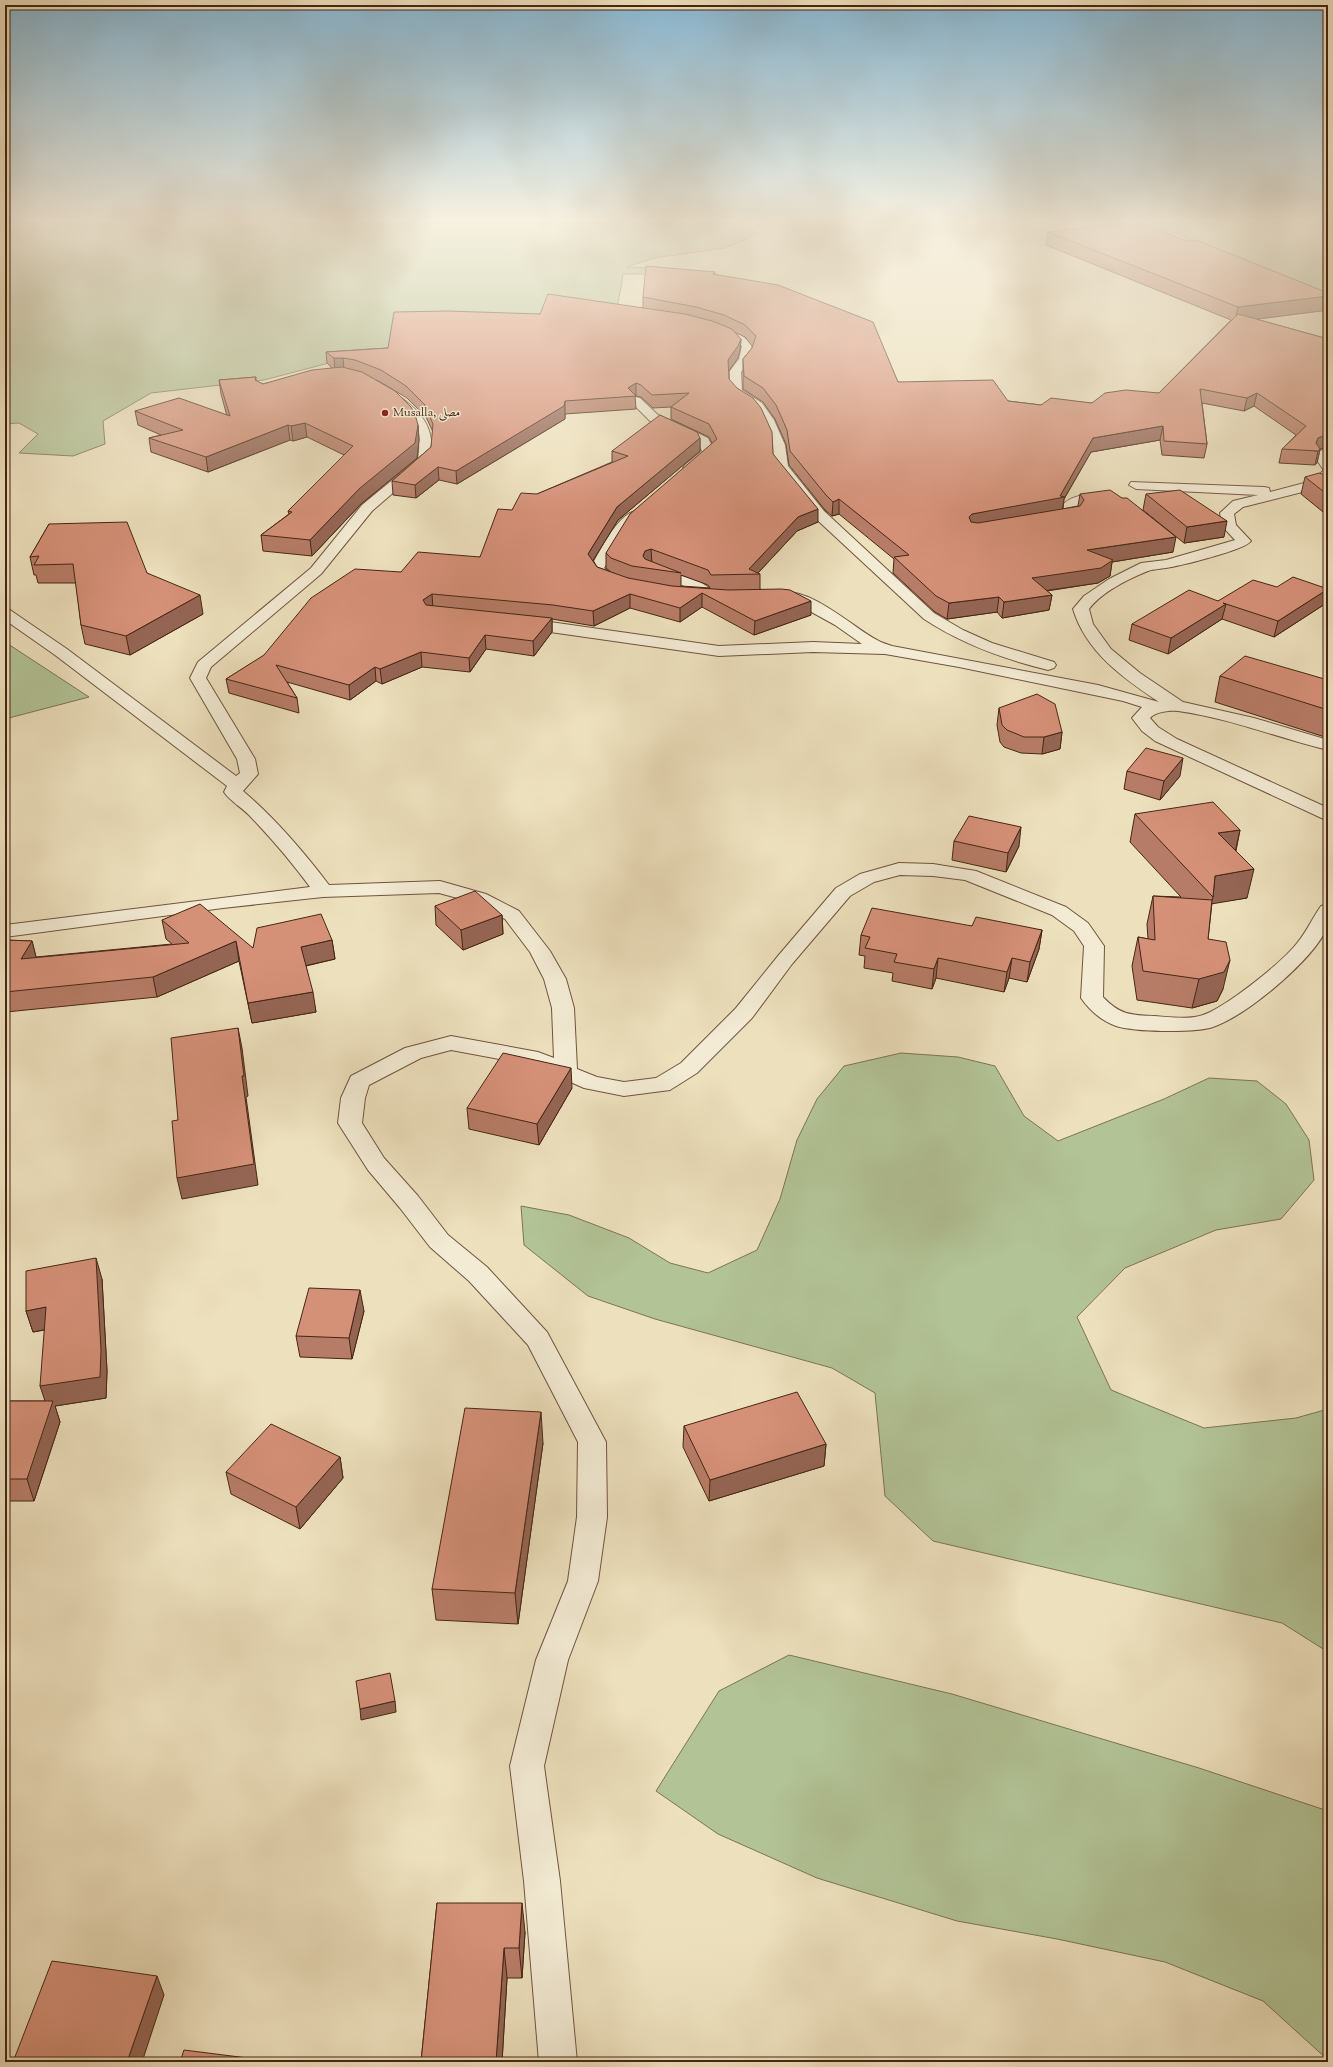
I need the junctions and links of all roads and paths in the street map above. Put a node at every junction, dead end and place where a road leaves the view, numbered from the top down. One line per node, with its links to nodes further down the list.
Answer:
1 (702, 325): 24 (street)
2 (381, 390): 30 (street)
3 (636, 401): 7 (street)
4 (1328, 452): 5 (street)
5 (1328, 466)
6 (1328, 474): 9 (street)
7 (676, 479)
8 (1136, 485): 9 (street)
9 (1286, 491): 14 (street)
10 (1120, 500): 12 (street)
11 (646, 506): 16 (street)
12 (1043, 521)
13 (1178, 547): 14 (street)
14 (1190, 557): 27 (street)
15 (651, 569): 17 (street)
16 (636, 586)
17 (672, 593)
18 (766, 596): 21 (street)
19 (5, 613): 30 (street)
20 (508, 622): 22 (street)
21 (848, 628): 22 (street); 23 (street)
22 (799, 647): 23 (street)
23 (889, 650): 26 (street)
24 (1057, 667)
25 (1072, 671): 26 (street)
26 (1128, 697): 28 (street)
27 (1177, 706): 28 (street); 29 (street)
28 (1158, 707): 31 (street)
29 (1328, 745)
30 (237, 785): 32 (street)
31 (1328, 814)
32 (324, 891): 34 (street); 35 (street)
33 (1328, 910): 35 (street)
34 (5, 931)
35 (566, 1073): 36 (street)
36 (558, 2062)

